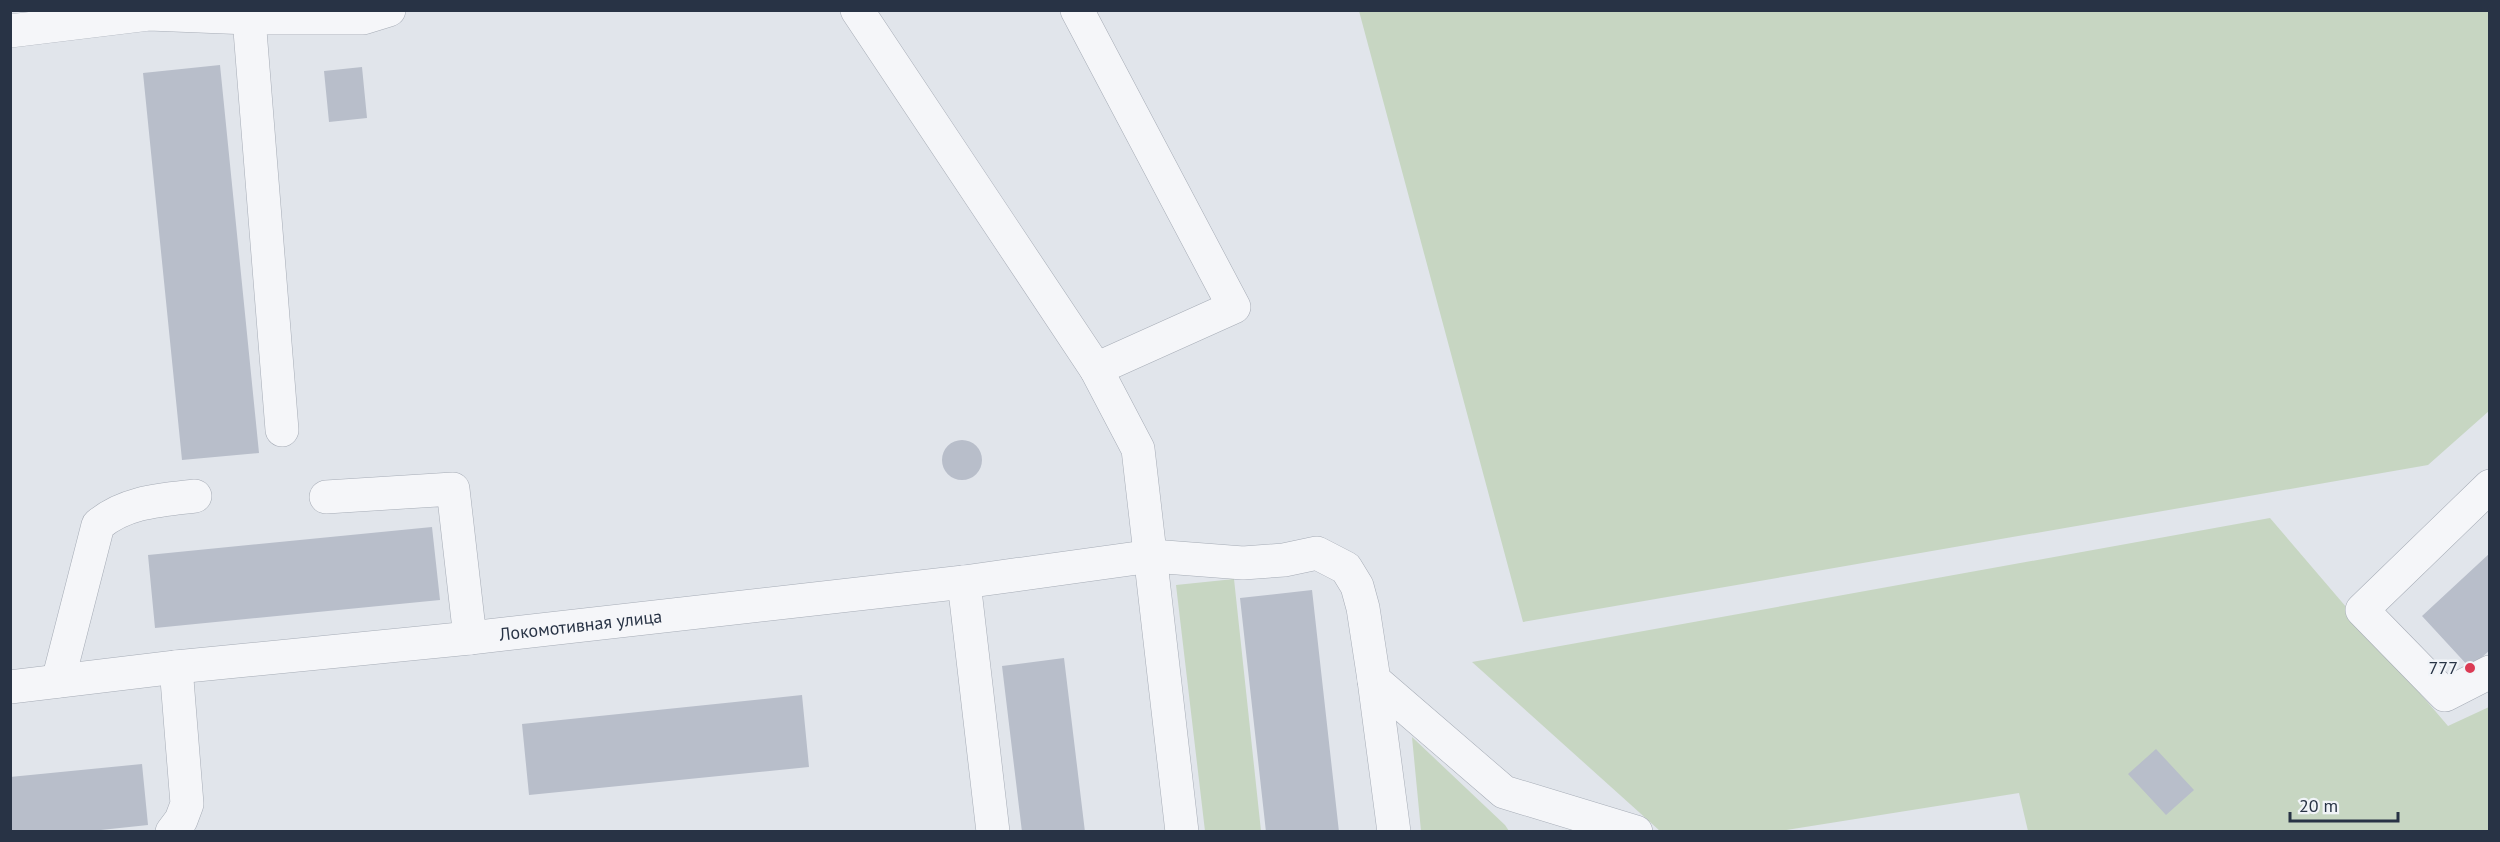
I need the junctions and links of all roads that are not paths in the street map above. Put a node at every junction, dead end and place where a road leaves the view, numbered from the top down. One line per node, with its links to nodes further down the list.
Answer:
1 (389, 10): 4 (street)
2 (856, 10): 6 (street)
3 (1077, 10): 6 (street)
4 (249, 18): 5 (street); 7 (street)
5 (10, 31)
6 (1096, 369): 11 (street)
7 (282, 430)
8 (2490, 486): 15 (street)
9 (195, 496): 17 (street)
10 (327, 497): 13 (street)
11 (1152, 556): 12 (street, Локомотивная улица); 16 (street, Локомотивная улица); 21 (street)
12 (964, 582): 13 (street, Локомотивная улица); 20 (street)
13 (470, 638): 14 (street, Локомотивная улица)
14 (176, 667): 17 (street, Локомотивная улица); 19 (street)
15 (2490, 672)
16 (1374, 680): 22 (street, Локомотивная улица); 23 (street)
17 (58, 681): 18 (street, Локомотивная улица)
18 (10, 687)
19 (172, 831)
20 (993, 831)
21 (1182, 831)
22 (1394, 831)
23 (1636, 831)

